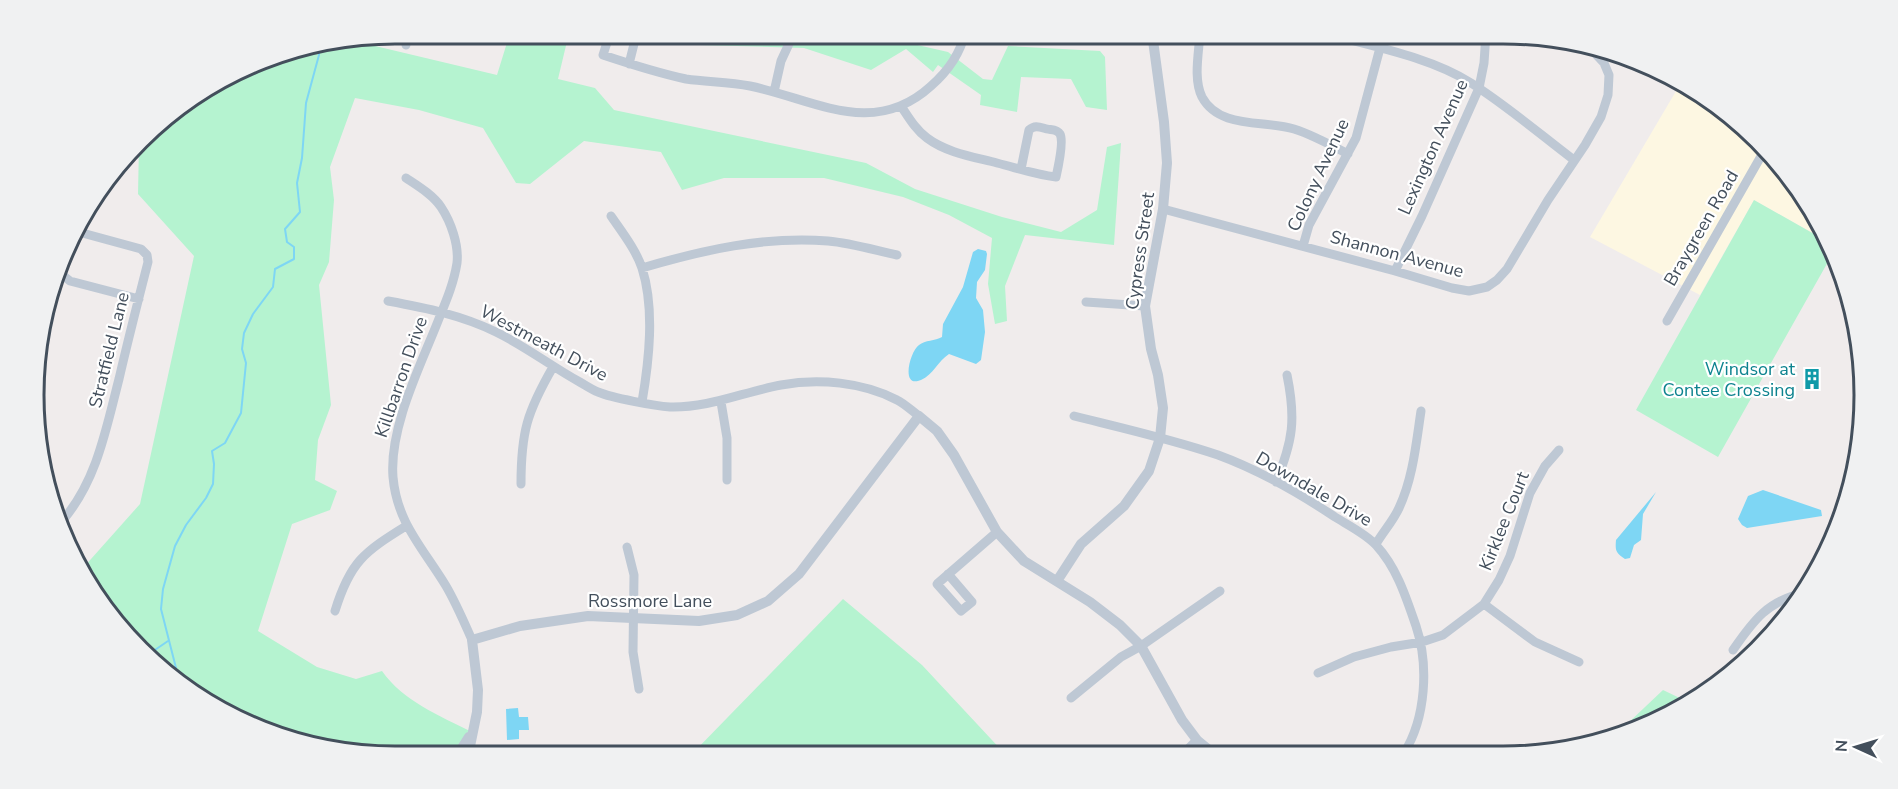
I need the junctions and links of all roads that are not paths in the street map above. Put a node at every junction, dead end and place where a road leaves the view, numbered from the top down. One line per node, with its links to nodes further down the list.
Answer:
1 (606, 44): 11 (street)
2 (633, 44): 11 (street)
3 (788, 44): 13 (street)
4 (961, 44): 14 (street)
5 (1154, 44): 20 (street, Cypress Street)
6 (1200, 44): 15 (street)
7 (1365, 44): 9 (street)
8 (1485, 44): 12 (street, Lexington Avenue)
9 (1380, 48): 12 (street); 15 (street, Colony Avenue)
10 (1598, 56): 17 (street, Shannon Avenue)
11 (629, 64): 13 (street)
12 (1479, 88): 17 (street); 26 (street, Lexington Avenue)
13 (774, 92): 14 (street)
14 (901, 106): 18 (street)
15 (1348, 154): 23 (street, Colony Avenue)
16 (1761, 156): 33 (street, Braygreen Road)
17 (1574, 160): 26 (street, Shannon Avenue)
18 (1021, 170): 18 (street)
19 (406, 178): 32 (street, Killbarron Drive)
20 (1163, 209): 23 (street, Shannon Avenue); 31 (street, Cypress Street)
21 (611, 216): 25 (street)
22 (83, 233): 28 (street, Stratfield Lane)
23 (1303, 246): 26 (street, Shannon Avenue)
24 (897, 255): 25 (street)
25 (642, 268): 36 (street)
26 (1395, 271)
27 (64, 276): 28 (street)
28 (139, 299): 46 (street, Stratfield Lane)
29 (387, 301): 32 (street, Westmeath Drive)
30 (1086, 302): 31 (street)
31 (1145, 306): 41 (street, Cypress Street)
32 (442, 311): 34 (street, Westmeath Drive); 47 (street, Killbarron Drive)
33 (1667, 321)
34 (553, 367): 36 (street, Westmeath Drive); 45 (street)
35 (1287, 375): 44 (street)
36 (642, 402): 37 (street, Westmeath Drive)
37 (721, 402): 39 (street, Westmeath Drive); 43 (street)
38 (1421, 411): 49 (street)
39 (919, 416): 48 (street, Westmeath Drive); 57 (street, Rossmore Lane)
40 (1074, 416): 41 (street, Downdale Drive)
41 (1160, 438): 44 (street, Downdale Drive); 52 (street, Cypress Street)
42 (1559, 450): 55 (street, Kirklee Court)
43 (727, 480)
44 (1276, 482): 49 (street, Downdale Drive)
45 (521, 484)
46 (66, 517)
47 (406, 526): 56 (street); 58 (street, Killbarron Drive)
48 (997, 532): 51 (street); 52 (street, Westmeath Drive)
49 (1376, 544): 59 (street, Downdale Drive)
50 (627, 547): 57 (street)
51 (948, 574)
52 (1057, 581): 60 (street, Westmeath Drive)
53 (1220, 591): 60 (street)
54 (1789, 598): 61 (street)
55 (1484, 604): 59 (street, Kirklee Court); 62 (street)
56 (335, 611)
57 (634, 619): 58 (street, Rossmore Lane); 64 (street)
58 (472, 640): 66 (street, Killbarron Drive)
59 (1422, 642): 63 (street, Kirklee Court); 72 (street, Downdale Drive)
60 (1141, 646): 65 (street); 67 (street, Westmeath Drive)
61 (1733, 650)
62 (1579, 662)
63 (1318, 673)
64 (639, 689)
65 (1071, 698)
66 (472, 732): 68 (street, Killbarron Drive); 69 (street, Killbarron Drive)
67 (1197, 740): 70 (street); 71 (street, Westmeath Drive)
68 (463, 746)
69 (470, 746)
70 (1191, 746)
71 (1204, 746)
72 (1409, 746)

